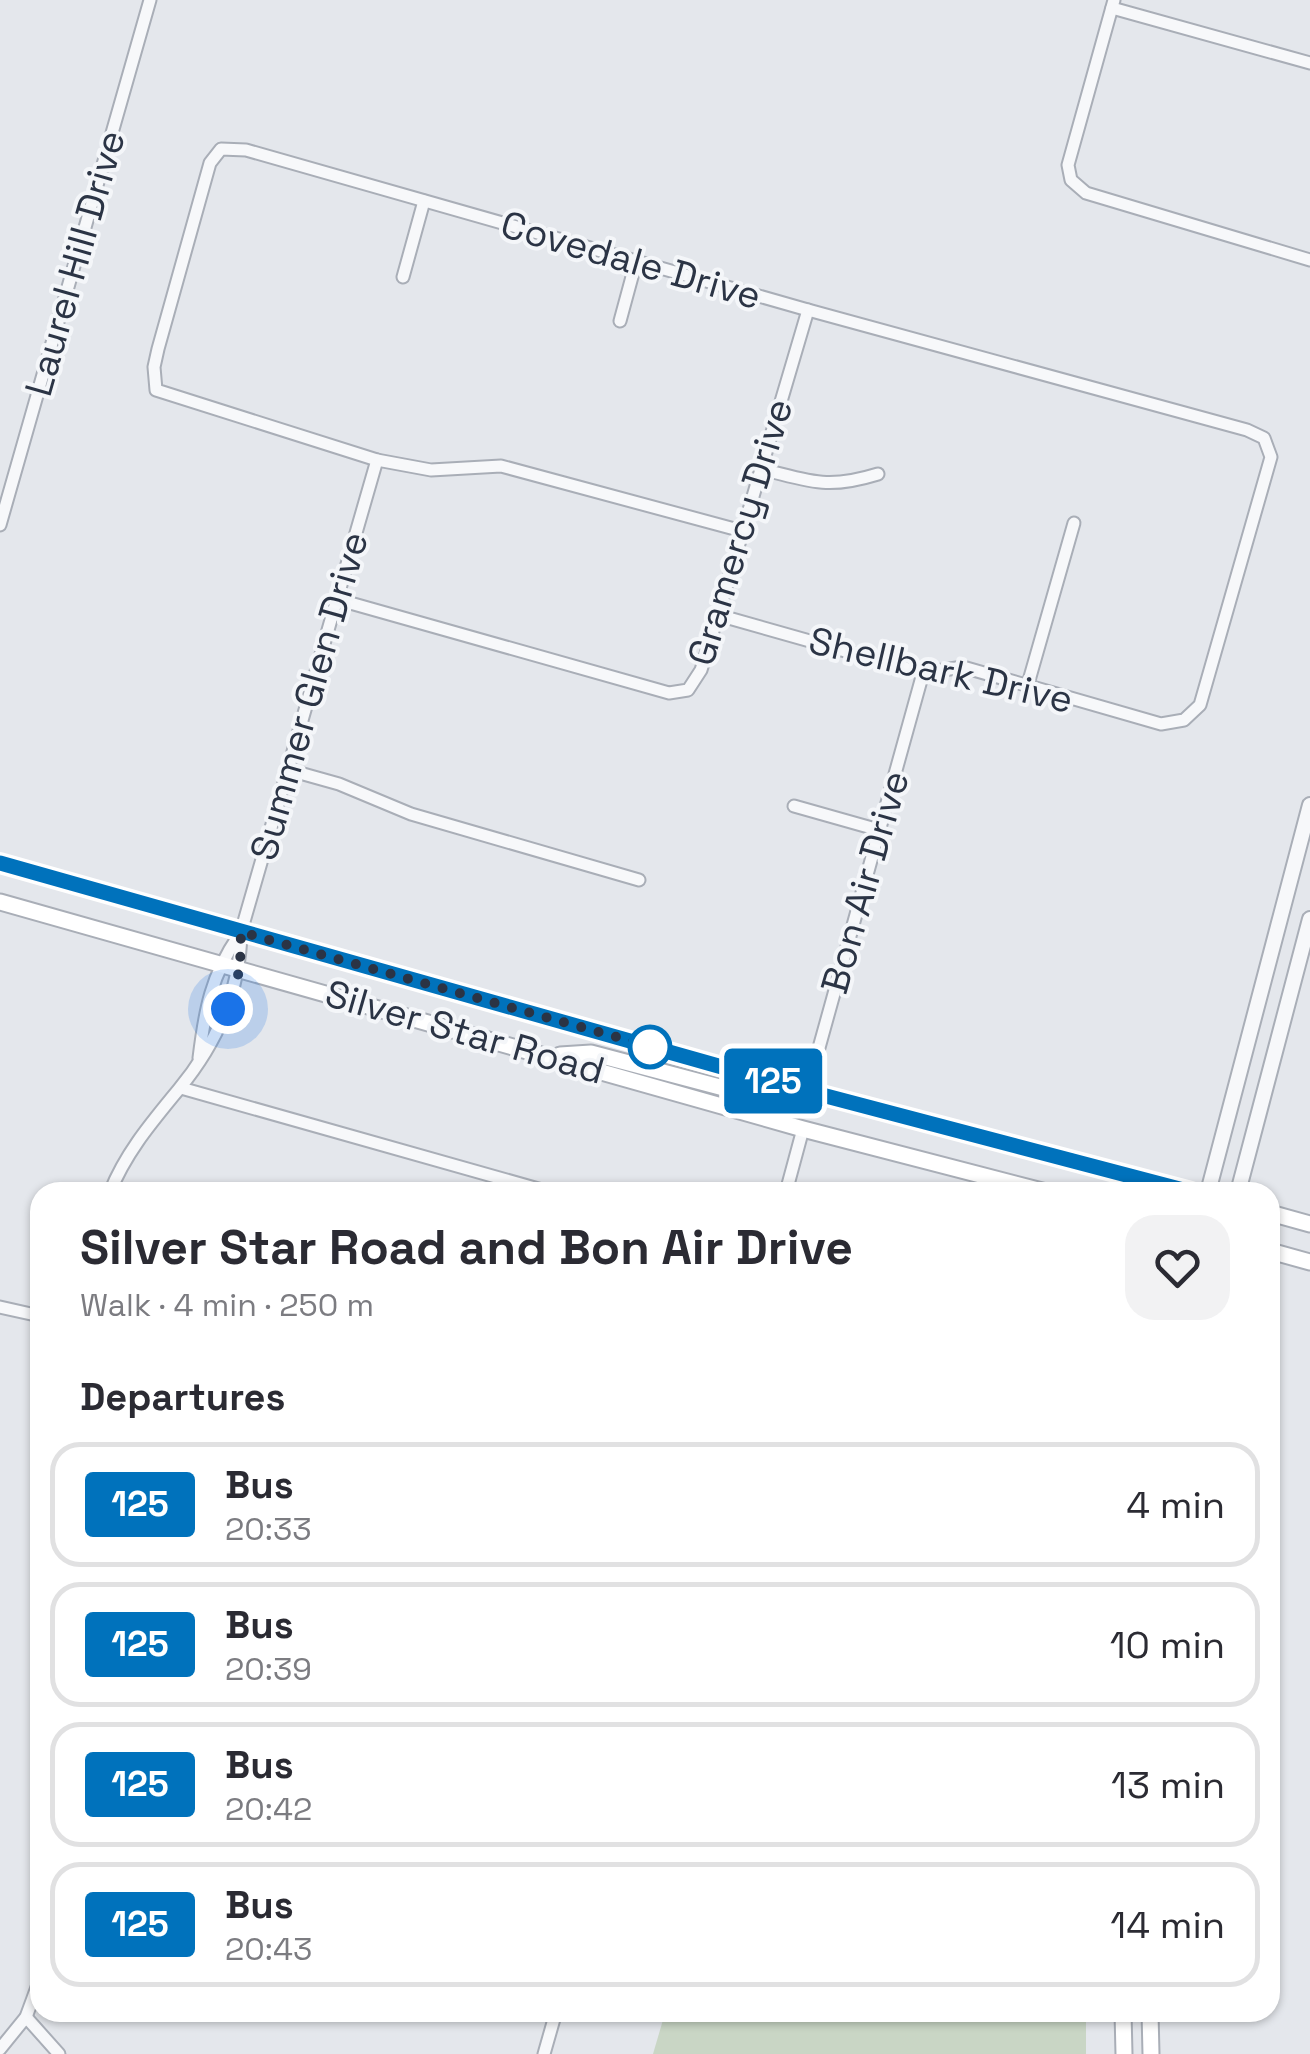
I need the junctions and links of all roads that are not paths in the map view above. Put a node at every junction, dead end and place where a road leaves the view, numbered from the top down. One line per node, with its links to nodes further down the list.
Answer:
1 (150, 0): 15 (street, Laurel Hill Drive)
2 (1113, 4): 3 (street); 5 (street)
3 (1310, 64)
4 (424, 201): 6 (street, Covedale Drive); 7 (street); 11 (street, Covedale Drive)
5 (1310, 260)
6 (636, 262): 8 (street, Covedale Drive); 9 (street)
7 (403, 276)
8 (808, 310): 10 (street, Covedale Drive); 12 (street, Gramercy Drive)
9 (620, 321)
10 (1271, 457): 20 (street, Shellbark Drive)
11 (377, 460): 16 (street); 17 (street, Summer Glen Drive)
12 (761, 468): 13 (street); 16 (street, Gramercy Drive)
13 (878, 474)
14 (1074, 524): 20 (street)
15 (0, 525)
16 (742, 531): 18 (street, Gramercy Drive)
17 (336, 599): 18 (street, Gramercy Drive); 21 (street, Summer Glen Drive)
18 (718, 616): 19 (street, Shellbark Drive)
19 (923, 673): 20 (street, Shellbark Drive); 24 (street, Bon Air Drive)
20 (1028, 684)
21 (289, 770): 26 (street); 29 (street, Summer Glen Drive)
22 (1310, 805): 42 (street)
23 (794, 806): 24 (street)
24 (879, 830): 35 (street, Bon Air Drive)
25 (0, 863): 29 (main road, Silver Star Road)
26 (639, 880)
27 (0, 902): 30 (main road, Silver Star Road)
28 (1310, 918): 43 (street)
29 (241, 932): 30 (street); 31 (street); 35 (main road, Silver Star Road)
30 (220, 962): 31 (main road, Silver Star Road); 33 (street)
31 (240, 968): 32 (main road, Silver Star Road); 33 (street)
32 (546, 1056): 35 (main road); 36 (main road, Silver Star Road)
33 (198, 1062): 34 (street)
34 (180, 1088): 37 (street); 38 (street)
35 (807, 1091): 41 (main road, Silver Star Road)
36 (803, 1129): 39 (street); 40 (main road, Silver Star Road)
37 (114, 1182)
38 (514, 1182)
39 (789, 1182)
40 (1007, 1182)
41 (1152, 1182)
42 (1211, 1182)
43 (1241, 1182)
44 (1280, 1216): 45 (main road)
45 (1310, 1224)
46 (1280, 1254): 47 (main road)
47 (1310, 1262)
48 (0, 1307): 49 (street)
49 (30, 1314)
50 (30, 2006): 51 (street)
51 (26, 2017): 52 (street); 57 (street)
52 (30, 2021)
53 (31, 2022): 58 (street)
54 (553, 2022): 59 (street)
55 (1123, 2022): 60 (main road)
56 (1150, 2022): 61 (main road)
57 (0, 2049)
58 (60, 2054)
59 (544, 2054)
60 (1124, 2054)
61 (1151, 2054)

